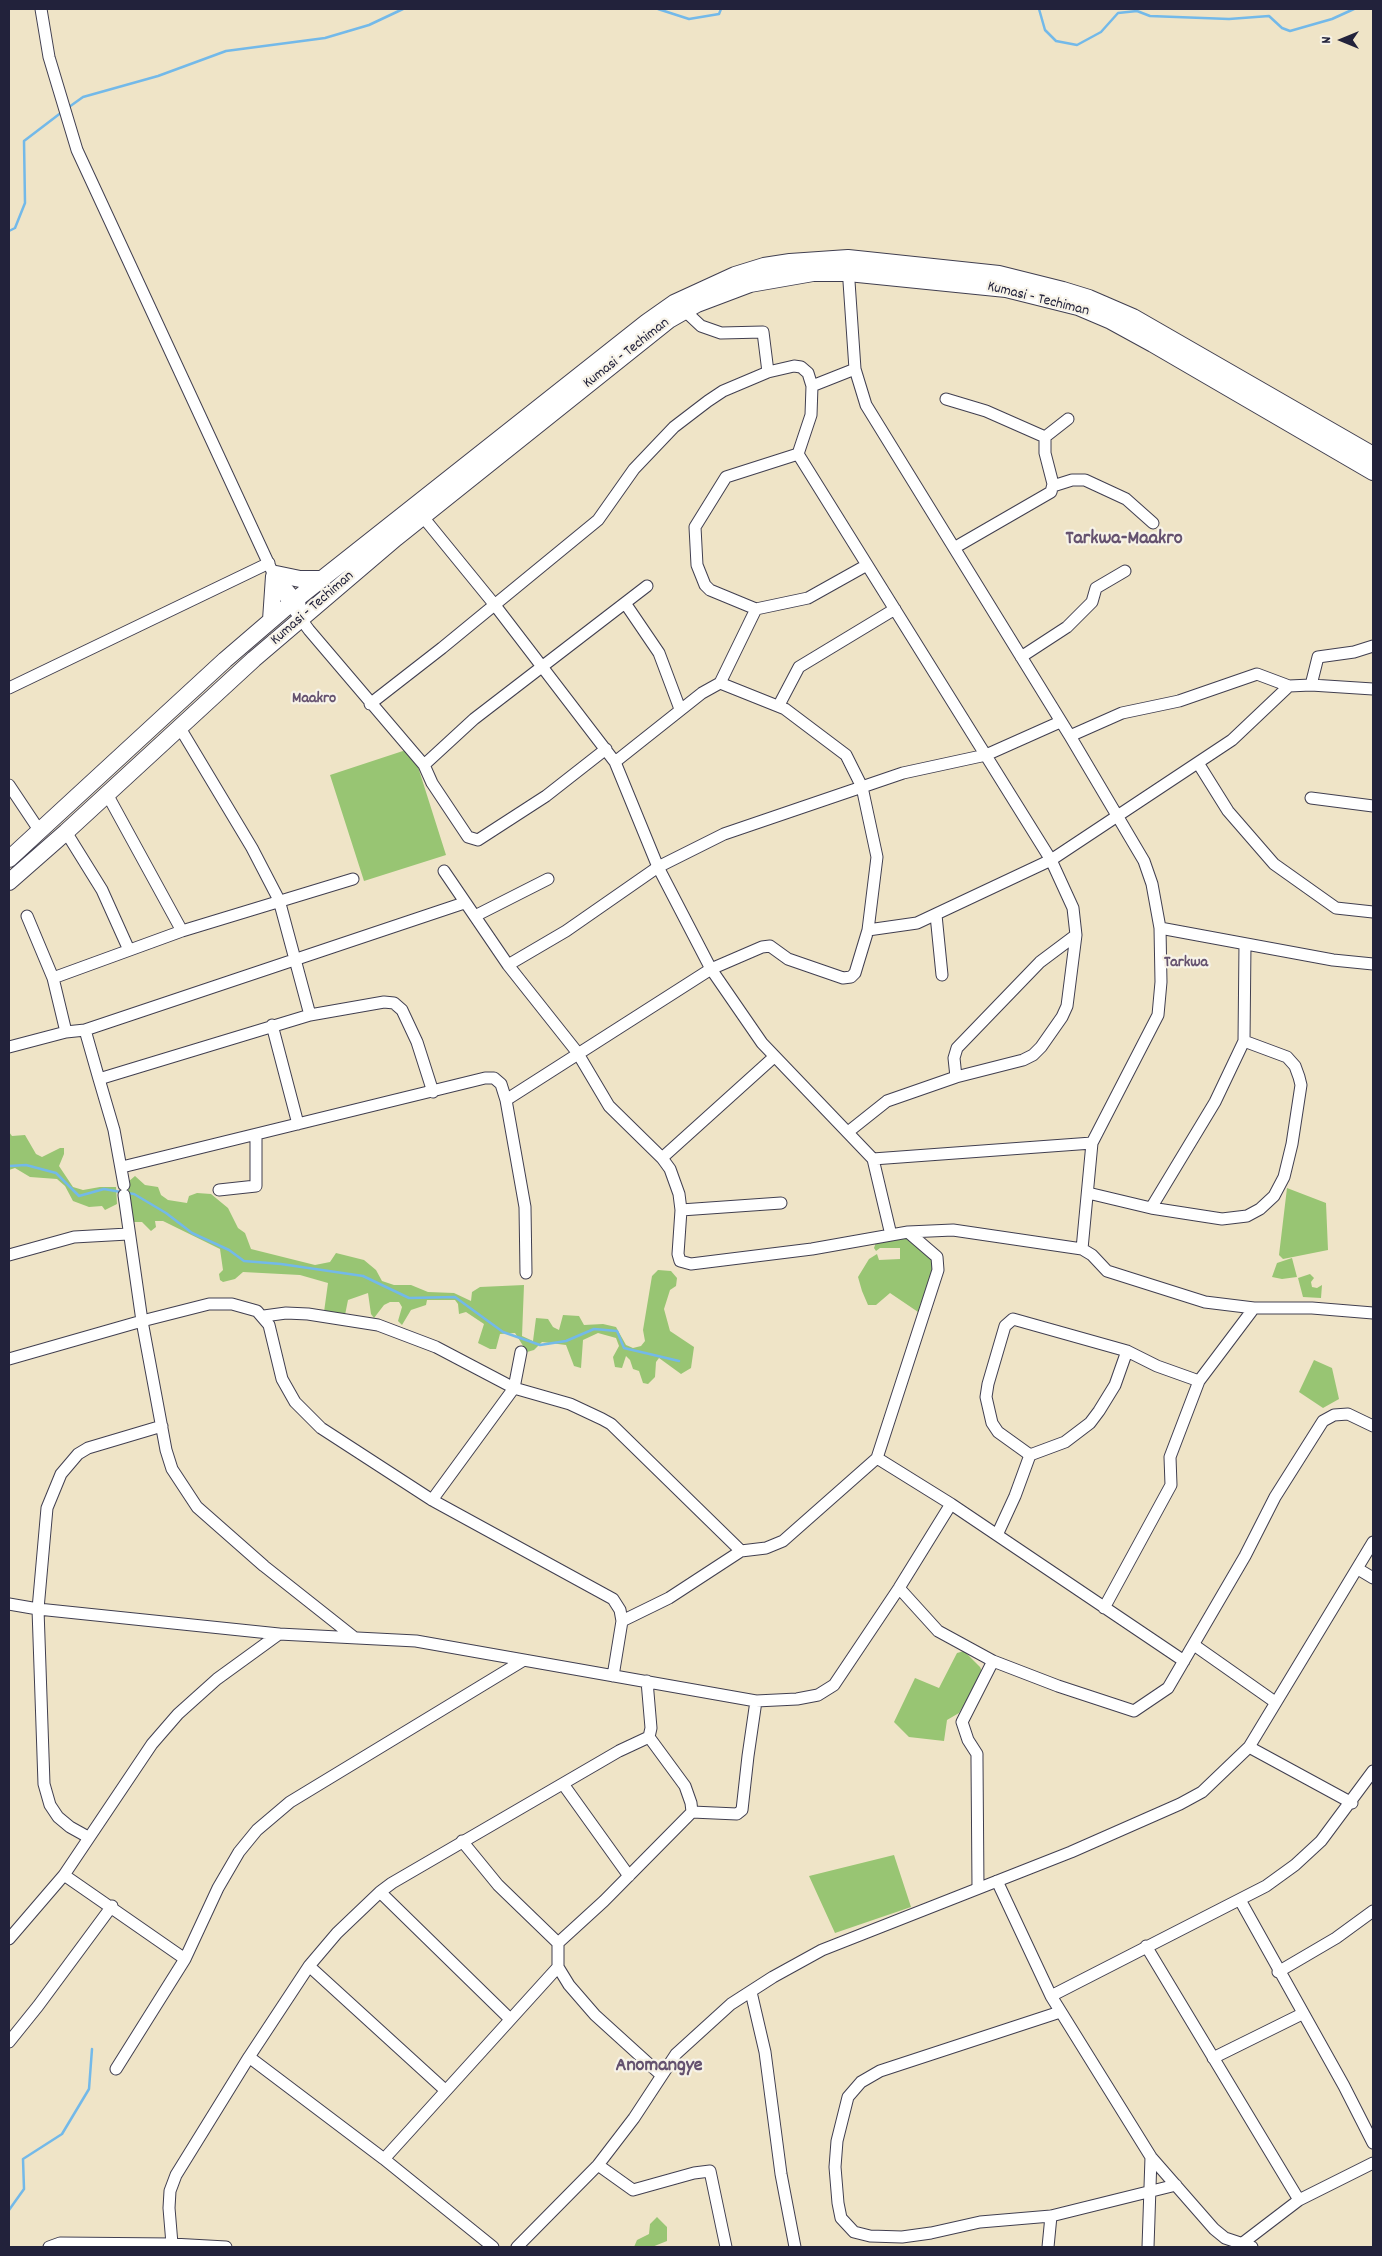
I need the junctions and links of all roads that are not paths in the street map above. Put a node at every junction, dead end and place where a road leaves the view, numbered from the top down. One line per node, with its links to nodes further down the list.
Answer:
1 (41, 9): 18 (street)
2 (848, 265): 3 (highway, Kumasi - Techiman); 4 (street); 11 (highway); 12 (highway, Kumasi - Techiman); 20 (highway)
3 (685, 311): 5 (street); 14 (highway, Kumasi - Techiman)
4 (855, 369): 6 (street); 16 (street)
5 (768, 372): 6 (street); 24 (street)
6 (812, 386): 10 (street)
7 (946, 399): 9 (street)
8 (1068, 419): 9 (street)
9 (1045, 437): 13 (street)
10 (798, 454): 17 (street); 25 (street)
11 (1373, 455)
12 (1373, 472)
13 (1053, 486): 15 (street); 16 (street)
14 (423, 517): 24 (street); 27 (highway, Kumasi - Techiman)
15 (1153, 523)
16 (954, 548): 30 (street)
17 (867, 565): 25 (street); 26 (street)
18 (273, 571): 20 (highway); 22 (street); 28 (highway); 35 (street)
19 (1125, 571): 30 (street)
20 (322, 578): 22 (highway)
21 (647, 586): 23 (street)
22 (292, 602): 27 (street); 28 (highway)
23 (625, 603): 31 (street); 39 (street)
24 (494, 604): 31 (street); 37 (street)
25 (756, 609): 32 (street)
26 (895, 609): 38 (street); 44 (street)
27 (304, 616): 37 (street); 41 (highway, Kumasi - Techiman)
28 (271, 620): 54 (highway)
29 (1373, 646): 33 (street)
30 (1021, 656): 40 (street)
31 (543, 667): 43 (street); 47 (street)
32 (720, 683): 38 (street); 39 (street)
33 (1311, 685): 34 (street); 36 (street)
34 (1289, 686): 42 (street); 46 (street)
35 (9, 688)
36 (1373, 689)
37 (370, 704): 47 (street)
38 (779, 705): 49 (street)
39 (680, 709): 45 (street)
40 (1060, 722): 42 (street); 44 (street)
41 (180, 728): 50 (highway, Kumasi - Techiman); 63 (street)
42 (1070, 736): 53 (street)
43 (606, 749): 45 (street); 47 (street)
44 (986, 755): 49 (street); 57 (street)
45 (615, 762): 58 (street)
46 (1198, 763): 53 (street); 65 (street)
47 (424, 765)
48 (9, 785): 54 (street)
49 (862, 786): 58 (street); 70 (street)
50 (108, 794): 55 (highway, Kumasi - Techiman); 71 (street)
51 (1311, 798): 52 (street)
52 (1373, 806)
53 (1117, 816): 57 (street); 69 (street)
54 (39, 830): 56 (highway)
55 (66, 832): 62 (highway, Kumasi - Techiman); 74 (street)
56 (9, 859)
57 (1051, 860): 66 (street); 72 (street)
58 (658, 866): 77 (street); 78 (street)
59 (444, 871): 64 (street)
60 (352, 878): 63 (street)
61 (548, 879): 68 (street)
62 (9, 882)
63 (279, 900): 71 (street); 75 (street)
64 (464, 903): 68 (street); 75 (street)
65 (1373, 912)
66 (936, 915): 70 (street); 79 (street)
67 (27, 916): 80 (street)
68 (475, 916): 77 (street)
69 (1160, 928): 73 (street); 96 (street)
70 (868, 930): 78 (street)
71 (182, 931): 74 (street)
72 (1076, 935): 89 (street); 89 (street)
73 (1245, 944): 76 (street); 85 (street)
74 (129, 950): 80 (street)
75 (295, 958): 81 (street); 83 (street)
76 (1373, 964)
77 (508, 965): 87 (street)
78 (711, 970): 87 (street); 88 (street)
79 (942, 975)
80 (53, 978): 84 (street)
81 (310, 1015): 82 (street); 91 (street)
82 (272, 1025): 90 (street); 93 (street)
83 (85, 1030): 84 (street); 90 (street)
84 (66, 1032): 86 (street)
85 (1244, 1042): 103 (street); 103 (street)
86 (9, 1047)
87 (578, 1052): 92 (street); 97 (street)
88 (774, 1056): 94 (street); 97 (street)
89 (956, 1077): 94 (street)
90 (99, 1079): 99 (street)
91 (433, 1092): 92 (street); 93 (street)
92 (506, 1100): 110 (street)
93 (298, 1124): 95 (street)
94 (848, 1132): 98 (street)
95 (256, 1134): 99 (street); 100 (street)
96 (1092, 1143): 98 (street); 101 (street)
97 (662, 1158): 104 (street)
98 (873, 1159): 107 (street)
99 (122, 1167): 106 (street)
100 (219, 1190)
101 (1088, 1192): 103 (street); 108 (street)
102 (781, 1203): 104 (street)
103 (1151, 1208)
104 (681, 1210): 107 (street)
105 (908, 1232): 107 (street); 108 (street); 123 (street)
106 (128, 1234): 109 (street); 114 (street)
107 (891, 1235)
108 (1082, 1249): 111 (street)
109 (9, 1255)
110 (526, 1273)
111 (1254, 1308): 112 (street); 118 (street)
112 (1373, 1313)
113 (264, 1316): 114 (street); 119 (street); 124 (street)
114 (142, 1321): 117 (street); 120 (street)
115 (1127, 1351): 118 (street); 122 (street); 122 (street)
116 (521, 1352): 119 (street)
117 (9, 1359)
118 (1199, 1381): 133 (street)
119 (514, 1388): 124 (street); 128 (street)
120 (162, 1426): 134 (street); 137 (street)
121 (1373, 1426): 138 (street)
122 (1030, 1455): 126 (street)
123 (878, 1458): 125 (street); 128 (street)
124 (432, 1500): 135 (street)
125 (951, 1504): 126 (street); 131 (street)
126 (996, 1535): 133 (street)
127 (1373, 1542): 129 (street)
128 (741, 1551): 135 (street)
129 (1358, 1569): 130 (street); 145 (street)
130 (1373, 1578)
131 (899, 1588): 140 (street); 144 (street)
132 (9, 1604): 134 (street)
133 (1104, 1608): 141 (street)
134 (38, 1609): 136 (street); 152 (street)
135 (622, 1621): 142 (street)
136 (280, 1634): 137 (street); 152 (street)
137 (355, 1638): 139 (street)
138 (1194, 1644): 141 (street); 145 (street)
139 (524, 1660): 142 (street); 165 (street)
140 (993, 1661): 141 (street); 157 (street)
141 (1184, 1661)
142 (613, 1676): 143 (street)
143 (646, 1681): 144 (street); 146 (street)
144 (756, 1701): 151 (street)
145 (1275, 1702): 147 (street)
146 (649, 1737): 149 (street); 151 (street)
147 (1249, 1747): 150 (street); 156 (street)
148 (1373, 1771): 150 (street)
149 (563, 1784): 153 (street); 155 (street)
150 (1352, 1802): 159 (street)
151 (692, 1812): 155 (street)
152 (88, 1837): 154 (street)
153 (462, 1842): 158 (street); 163 (street)
154 (64, 1875): 160 (street); 162 (street)
155 (629, 1876): 163 (street)
156 (997, 1881): 157 (street); 170 (street)
157 (978, 1888): 169 (street)
158 (380, 1892): 166 (street); 173 (street)
159 (1240, 1900): 164 (street); 168 (street)
160 (112, 1906): 165 (street); 174 (street)
161 (1372, 1914): 168 (street)
162 (9, 1939)
163 (558, 1943): 167 (street)
164 (1146, 1946): 170 (street); 176 (street)
165 (185, 1960): 177 (street)
166 (309, 1966): 175 (street); 179 (street)
167 (558, 1966): 173 (street); 178 (street)
168 (1278, 1972): 172 (street)
169 (751, 1992): 178 (street); 196 (street)
170 (1051, 1996): 171 (street)
171 (1060, 2012): 181 (street); 188 (street)
172 (1302, 2014): 176 (street); 180 (street)
173 (510, 2019): 179 (street)
174 (9, 2042)
175 (249, 2056): 182 (street); 190 (street)
176 (1213, 2058): 187 (street)
177 (116, 2069)
178 (660, 2074): 184 (street)
179 (445, 2090): 182 (street)
180 (1373, 2143)
181 (1151, 2157): 185 (street); 186 (street)
182 (384, 2159): 193 (street)
183 (1373, 2163): 187 (street)
184 (598, 2165): 194 (street); 195 (street)
185 (1176, 2185): 186 (street); 189 (street)
186 (1148, 2191): 188 (street); 198 (street)
187 (1299, 2200): 189 (street)
188 (1051, 2216): 197 (street)
189 (1248, 2245)
190 (172, 2246): 191 (street); 192 (street)
191 (49, 2247)
192 (226, 2247)
193 (493, 2247)
194 (517, 2247)
195 (726, 2247)
196 (795, 2247)
197 (1048, 2247)
198 (1148, 2247)

